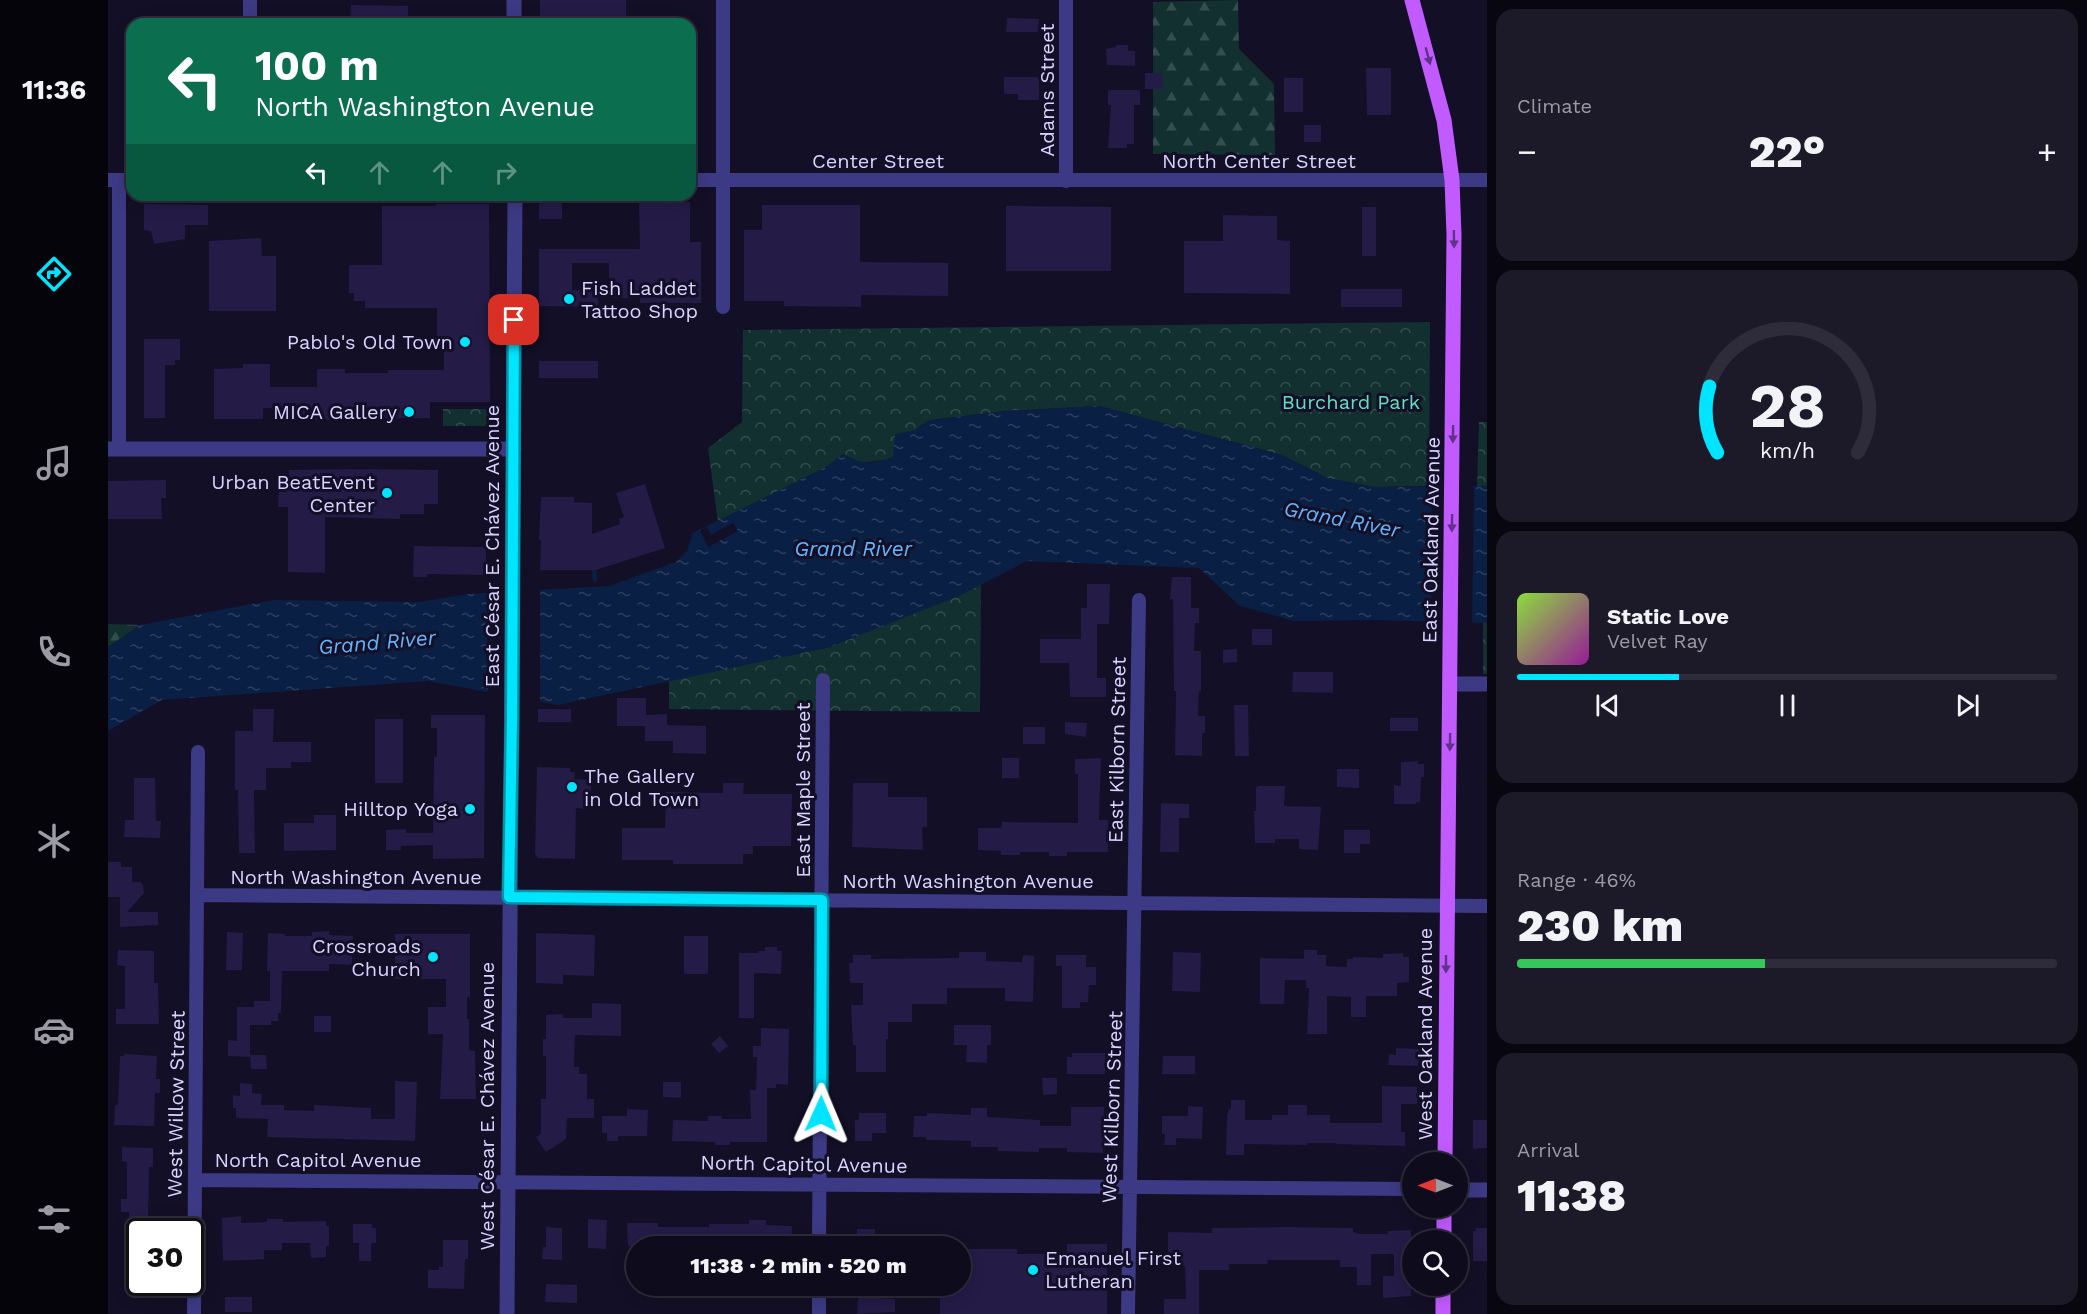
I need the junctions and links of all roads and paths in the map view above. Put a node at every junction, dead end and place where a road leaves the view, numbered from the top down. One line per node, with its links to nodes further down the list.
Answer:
1 (250, 0): 6 (street)
2 (514, 0): 7 (street)
3 (723, 0): 10 (street)
4 (1066, 0): 13 (street, Adams Street)
5 (1412, 0): 11 (main road, East Oakland Avenue, one-way to 11)
6 (250, 18)
7 (514, 18)
8 (120, 180): 16 (street)
9 (696, 180): 10 (street, Center Street)
10 (724, 180): 13 (street, Center Street); 15 (street)
11 (1452, 180): 12 (street); 13 (street, North Center Street); 20 (main road, East Oakland Avenue, one-way to 20)
12 (1487, 180)
13 (1066, 181)
14 (514, 201): 17 (street, East César E. Chávez Avenue)
15 (723, 306)
16 (113, 449): 17 (street)
17 (514, 449): 24 (street, East César E. Chávez Avenue)
18 (1139, 600): 26 (street, East Kilborn Street)
19 (823, 681): 25 (street, East Maple Street)
20 (1450, 684): 21 (street); 27 (main road, East Oakland Avenue, one-way to 27)
21 (1487, 684)
22 (198, 752): 23 (street, West Willow Street)
23 (198, 895): 24 (street, North Washington Avenue); 30 (street, West Willow Street)
24 (509, 897): 25 (street, North Washington Avenue); 31 (street, West César E. Chávez Avenue)
25 (822, 900): 26 (street, North Washington Avenue); 32 (street, East Maple Street)
26 (1135, 902): 27 (street, North Washington Avenue); 33 (street, West Kilborn Street)
27 (1446, 905): 28 (street, North Washington Avenue); 29 (main road, West Oakland Avenue, one-way to 29)
28 (1487, 906)
29 (1445, 1152)
30 (195, 1180): 31 (street, North Capitol Avenue); 40 (street, West Willow Street)
31 (507, 1183): 32 (street, North Capitol Avenue); 41 (street, West César E. Chávez Avenue)
32 (820, 1185): 33 (street, North Capitol Avenue); 37 (street, East Maple Street)
33 (1130, 1188): 34 (street, North Capitol Avenue); 43 (street, West Kilborn Street)
34 (1402, 1189)
35 (1468, 1190): 36 (street)
36 (1487, 1190)
37 (819, 1236)
38 (819, 1296): 42 (street)
39 (1443, 1296): 44 (main road)
40 (194, 1314)
41 (507, 1314)
42 (819, 1314)
43 (1128, 1314)
44 (1443, 1314)

